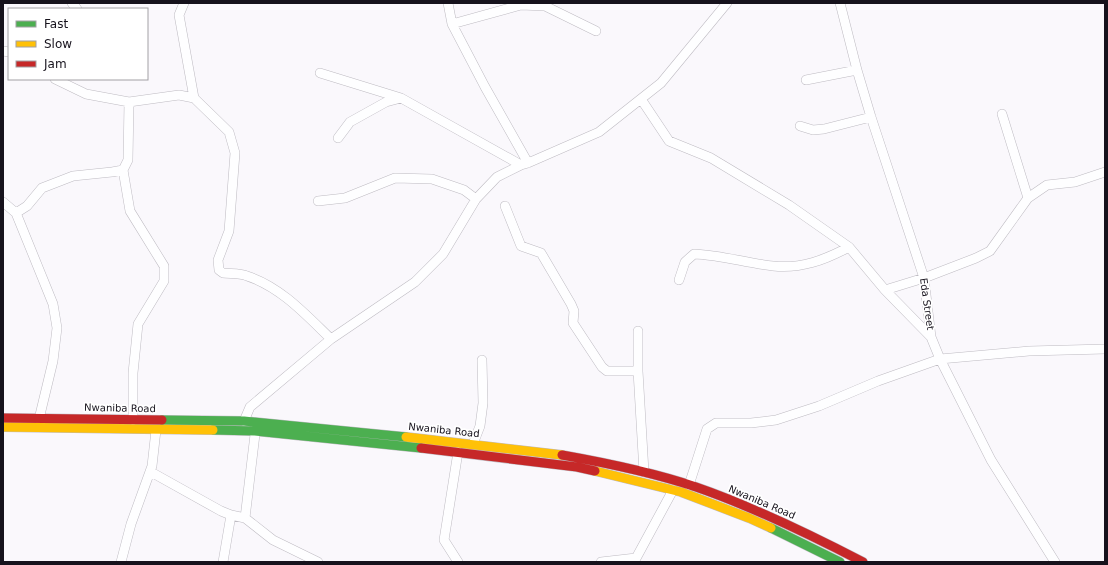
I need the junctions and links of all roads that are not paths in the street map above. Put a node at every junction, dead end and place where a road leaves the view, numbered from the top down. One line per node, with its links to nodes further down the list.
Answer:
1 (184, 3): 11 (street)
2 (448, 3): 5 (street)
3 (727, 3): 13 (street)
4 (840, 3): 7 (street, Eda Street)
5 (452, 24): 6 (street); 19 (street)
6 (596, 31)
7 (857, 70): 10 (street); 16 (street, Eda Street)
8 (320, 73): 12 (street)
9 (57, 80): 14 (street)
10 (806, 80)
11 (194, 98): 14 (street); 34 (street)
12 (401, 98): 18 (street); 19 (street)
13 (641, 98): 19 (street); 28 (street)
14 (129, 102): 20 (street)
15 (1002, 114): 22 (street)
16 (871, 117): 17 (street); 29 (street, Eda Street)
17 (800, 126)
18 (338, 138)
19 (525, 164): 23 (street)
20 (122, 170): 27 (street); 41 (street)
21 (1105, 172): 22 (street)
22 (1028, 198): 29 (street)
23 (476, 199): 24 (street); 34 (street)
24 (318, 200)
25 (3, 202): 27 (street)
26 (505, 206): 38 (street)
27 (16, 212): 40 (street)
28 (849, 247): 30 (street); 31 (street)
29 (924, 278): 31 (street); 33 (street, Eda Street)
30 (679, 280)
31 (884, 290): 33 (street)
32 (638, 331): 38 (street)
33 (931, 337): 36 (street, Eda Street)
34 (331, 339): 42 (street)
35 (1105, 349): 36 (street)
36 (940, 359): 51 (street); 63 (street, Eda Street)
37 (482, 360): 47 (street)
38 (638, 371): 50 (street)
39 (3, 418): 40 (main road, Nwaniba Road)
40 (39, 419): 41 (main road, Nwaniba Road)
41 (133, 420): 42 (main road, Nwaniba Road)
42 (244, 421): 43 (main road, Nwaniba Road)
43 (256, 422): 46 (street); 47 (main road, Nwaniba Road)
44 (3, 427): 45 (main road)
45 (156, 430): 46 (main road); 49 (street)
46 (255, 431): 48 (main road); 54 (street)
47 (473, 444): 50 (main road, Nwaniba Road)
48 (458, 452): 52 (main road); 59 (street)
49 (151, 472): 53 (street); 56 (street)
50 (644, 472): 51 (main road, Nwaniba Road)
51 (689, 485): 62 (main road, Nwaniba Road)
52 (673, 490): 55 (street); 61 (main road)
53 (231, 515): 54 (street); 57 (street)
54 (245, 518): 58 (street)
55 (635, 560): 60 (street)
56 (121, 562)
57 (223, 562)
58 (318, 562)
59 (458, 562)
60 (601, 562)
61 (840, 562)
62 (863, 562)
63 (1055, 562)

